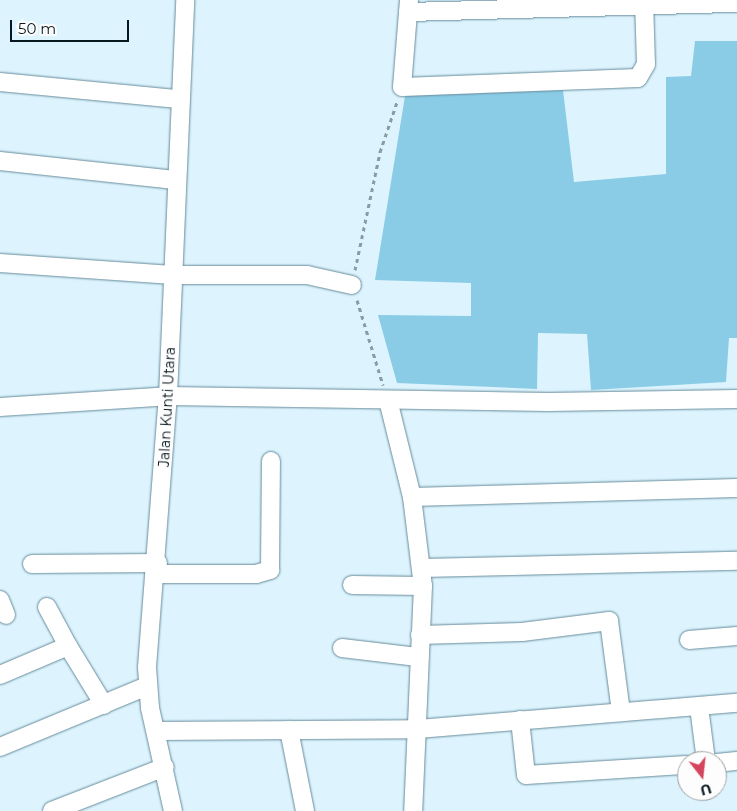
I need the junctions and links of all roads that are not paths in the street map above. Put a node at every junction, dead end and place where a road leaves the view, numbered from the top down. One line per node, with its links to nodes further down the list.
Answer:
1 (184, 0): 6 (street, Jalan Kunti Utara)
2 (737, 3): 3 (street)
3 (644, 4): 4 (street); 4 (street)
4 (409, 6)
5 (0, 82): 6 (street)
6 (178, 99): 8 (street, Jalan Kunti Utara)
7 (0, 161): 8 (street)
8 (175, 180): 10 (street, Jalan Kunti Utara)
9 (0, 263): 10 (street)
10 (173, 275): 11 (street); 12 (street, Jalan Kunti Utara)
11 (352, 285)
12 (168, 396): 14 (street); 15 (street); 21 (street, Jalan Kunti Utara)
13 (737, 399): 14 (street)
14 (388, 400): 18 (street)
15 (0, 407)
16 (271, 461): 21 (street)
17 (737, 488): 18 (street)
18 (412, 497): 22 (street)
19 (737, 561): 22 (street)
20 (32, 564): 21 (street)
21 (157, 568): 32 (street, Jalan Kunti Utara)
22 (422, 577): 23 (street); 25 (street)
23 (352, 585)
24 (47, 607): 28 (street)
25 (420, 635): 30 (street); 36 (street)
26 (737, 636): 27 (street)
27 (689, 640)
28 (68, 646): 31 (street); 34 (street)
29 (342, 648): 30 (street)
30 (417, 657): 38 (street)
31 (0, 675)
32 (147, 686): 34 (street); 40 (street, Jalan Kunti Utara)
33 (737, 703): 35 (street)
34 (104, 705): 41 (street)
35 (699, 707): 36 (street); 42 (street)
36 (621, 712): 37 (street)
37 (520, 720): 38 (street); 43 (street)
38 (418, 729): 39 (street); 48 (street)
39 (289, 730): 40 (street); 47 (street)
40 (156, 731): 44 (street, Jalan Kunti Utara)
41 (0, 747)
42 (705, 751)
43 (677, 766)
44 (165, 767): 45 (street); 46 (street, Jalan Kunti Utara)
45 (52, 811)
46 (172, 811)
47 (305, 811)
48 (413, 811)

